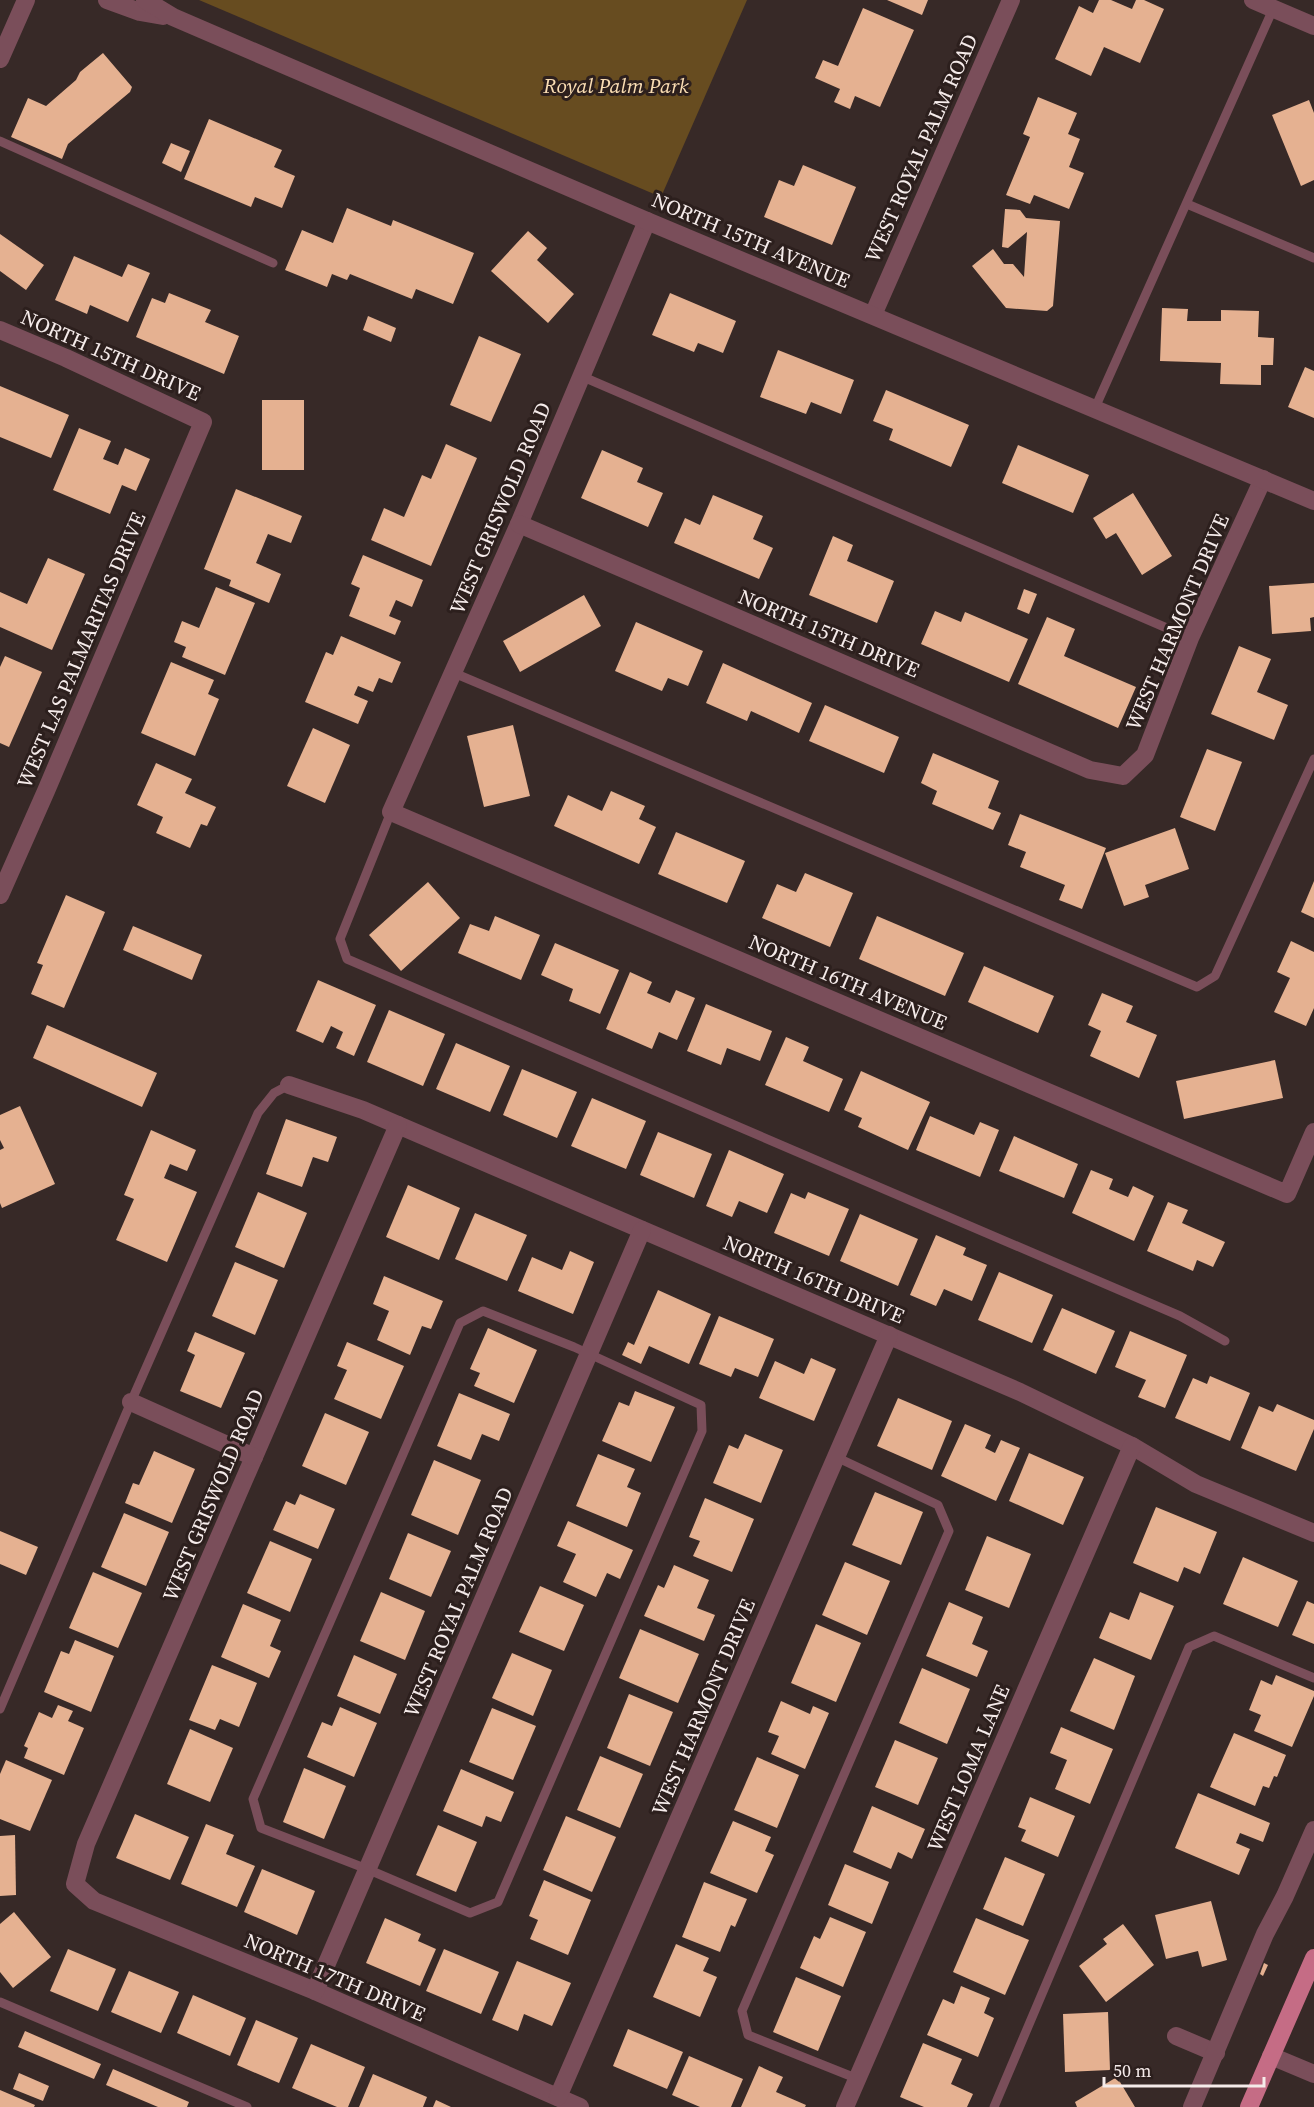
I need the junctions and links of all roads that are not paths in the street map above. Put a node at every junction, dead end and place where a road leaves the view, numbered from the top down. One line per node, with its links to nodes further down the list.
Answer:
1 (26, 0): 9 (street)
2 (107, 0): 7 (street, NORTH 15TH AVENUE)
3 (145, 0): 7 (street, NORTH 15TH AVENUE)
4 (1011, 0): 15 (street, WEST ROYAL PALM ROAD)
5 (1253, 0): 6 (street)
6 (1274, 9): 8 (street); 11 (lane)
7 (173, 17): 12 (street, NORTH 15TH AVENUE)
8 (1314, 26)
9 (0, 59)
10 (0, 141): 14 (lane)
11 (1187, 204): 13 (lane); 18 (lane)
12 (647, 221): 15 (street, NORTH 15TH AVENUE); 17 (street, WEST GRISWOLD ROAD)
13 (1314, 258)
14 (273, 263)
15 (873, 315): 18 (street, NORTH 15TH AVENUE)
16 (0, 330): 19 (street, NORTH 15TH DRIVE)
17 (581, 376): 22 (street, WEST GRISWOLD ROAD); 23 (lane)
18 (1095, 408): 20 (street, NORTH 15TH AVENUE)
19 (203, 422): 28 (street, WEST LAS PALMARITAS DRIVE)
20 (1263, 479): 21 (street, NORTH 15TH AVENUE); 23 (street, WEST HARMONT DRIVE)
21 (1314, 501)
22 (519, 524): 24 (street, WEST GRISWOLD ROAD); 26 (street, NORTH 15TH DRIVE)
23 (1191, 638): 26 (street, WEST HARMONT DRIVE)
24 (454, 673): 25 (lane); 27 (street, WEST GRISWOLD ROAD)
25 (1314, 759)
26 (1123, 776)
27 (391, 812): 31 (street, NORTH 16TH AVENUE); 34 (lane)
28 (0, 895)
29 (289, 1085): 30 (street, NORTH 16TH DRIVE); 36 (lane)
30 (398, 1125): 32 (street, NORTH 16TH DRIVE); 38 (street, WEST GRISWOLD ROAD)
31 (1314, 1132)
32 (642, 1230): 33 (street, NORTH 16TH DRIVE); 35 (street, WEST ROYAL PALM ROAD)
33 (890, 1335): 37 (street, NORTH 16TH DRIVE); 39 (street, WEST HARMONT DRIVE)
34 (1225, 1341)
35 (589, 1354): 44 (street, WEST ROYAL PALM ROAD); 44 (lane); 44 (lane)
36 (131, 1402): 38 (street); 42 (lane)
37 (1132, 1446): 40 (street, NORTH 16TH DRIVE); 53 (street, WEST LOMA LANE)
38 (254, 1457): 45 (street, WEST GRISWOLD ROAD)
39 (836, 1457): 53 (lane); 54 (street, WEST HARMONT DRIVE)
40 (1314, 1533)
41 (1314, 1678): 58 (lane)
42 (0, 1709)
43 (1314, 1830): 50 (street)
44 (368, 1869): 47 (street, WEST ROYAL PALM ROAD)
45 (75, 1884): 47 (street, NORTH 17TH DRIVE)
46 (1314, 1958): 51 (main road)
47 (315, 1991): 54 (street, NORTH 17TH DRIVE)
48 (0, 2002): 55 (lane)
49 (1176, 2036): 50 (street)
50 (1216, 2053): 59 (street)
51 (1271, 2056): 52 (street); 60 (main road)
52 (1314, 2074)
53 (858, 2079): 57 (street, WEST LOMA LANE)
54 (558, 2097): 56 (street, NORTH 17TH DRIVE)
55 (247, 2107)
56 (580, 2107)
57 (845, 2107)
58 (994, 2107)
59 (1192, 2107)
60 (1249, 2107)

